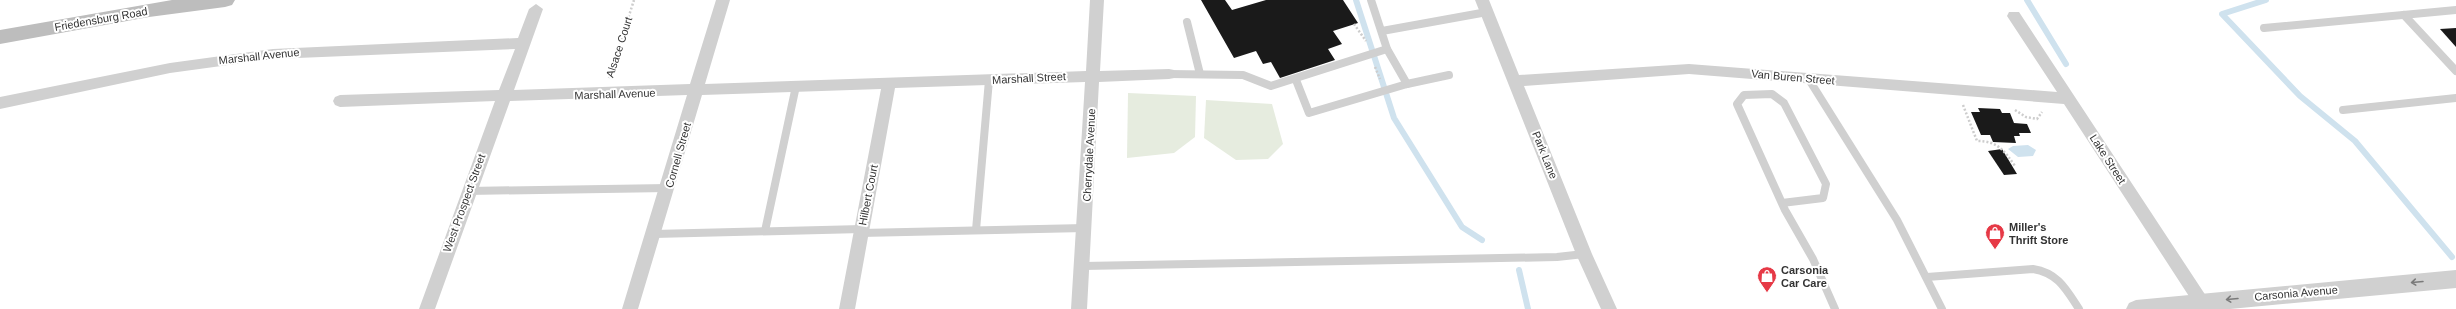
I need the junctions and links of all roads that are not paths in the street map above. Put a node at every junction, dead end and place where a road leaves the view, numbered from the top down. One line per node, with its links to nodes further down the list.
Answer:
1 (225, 0): 5 (main road, Friedensburg Road)
2 (723, 0): 29 (street, Cornell Street)
3 (1098, 0): 20 (street, Cherrydale Avenue)
4 (1371, 0): 13 (lane)
5 (198, 2): 14 (main road, Friedensburg Road)
6 (1485, 6): 13 (lane); 25 (street, Park Lane)
7 (536, 9): 15 (street)
8 (2456, 10): 9 (lane)
9 (2404, 15): 12 (lane); 17 (lane)
10 (2014, 16): 32 (street, Lake Street)
11 (1187, 22): 19 (lane)
12 (2264, 28)
13 (1382, 31): 16 (lane)
14 (0, 37)
15 (523, 43): 30 (street); 34 (street, Marshall Avenue)
16 (1387, 49): 24 (lane); 27 (lane)
17 (2456, 71)
18 (1169, 74): 19 (lane); 20 (street, Marshall Street)
19 (1200, 74): 24 (lane)
20 (1093, 75): 23 (street, Marshall Street); 39 (street, Cherrydale Avenue)
21 (1449, 75): 27 (lane)
22 (1808, 78): 25 (street, Van Buren Street); 32 (street, Van Buren Street); 46 (lane)
23 (989, 80): 26 (street, Marshall Street); 40 (lane)
24 (1296, 80): 27 (lane)
25 (1516, 81): 44 (street, Park Lane)
26 (889, 82): 28 (street, Marshall Avenue); 42 (street, Hilbert Court)
27 (1407, 84)
28 (796, 86): 29 (street, Marshall Avenue); 41 (lane)
29 (696, 91): 30 (street, Marshall Avenue); 36 (street, Cornell Street)
30 (503, 97): 33 (street, Marshall Avenue); 37 (street, West Prospect Street)
31 (2456, 98): 35 (lane)
32 (2069, 99): 48 (street, Lake Street)
33 (340, 101)
34 (0, 103)
35 (2343, 110)
36 (668, 188): 37 (lane); 43 (street, Cornell Street)
37 (468, 191): 49 (street, West Prospect Street)
38 (1782, 202): 38 (lane); 54 (lane)
39 (1085, 228): 40 (lane); 45 (street, Cherrydale Avenue)
40 (976, 230): 42 (lane)
41 (765, 231): 42 (lane); 43 (lane)
42 (862, 231): 51 (street, Hilbert Court)
43 (654, 234): 50 (street, Cornell Street)
44 (1584, 254): 45 (lane); 53 (street, Park Lane)
45 (1083, 266): 52 (street, Cherrydale Avenue)
46 (1927, 277): 55 (lane); 56 (lane)
47 (2456, 279): 48 (street, Carsonia Avenue, one-way to 48)
48 (2202, 302): 57 (street, Carsonia Avenue)
49 (426, 309)
50 (630, 309)
51 (847, 309)
52 (1079, 309)
53 (1609, 309)
54 (1835, 309)
55 (1942, 309)
56 (2079, 309)
57 (2136, 309)

